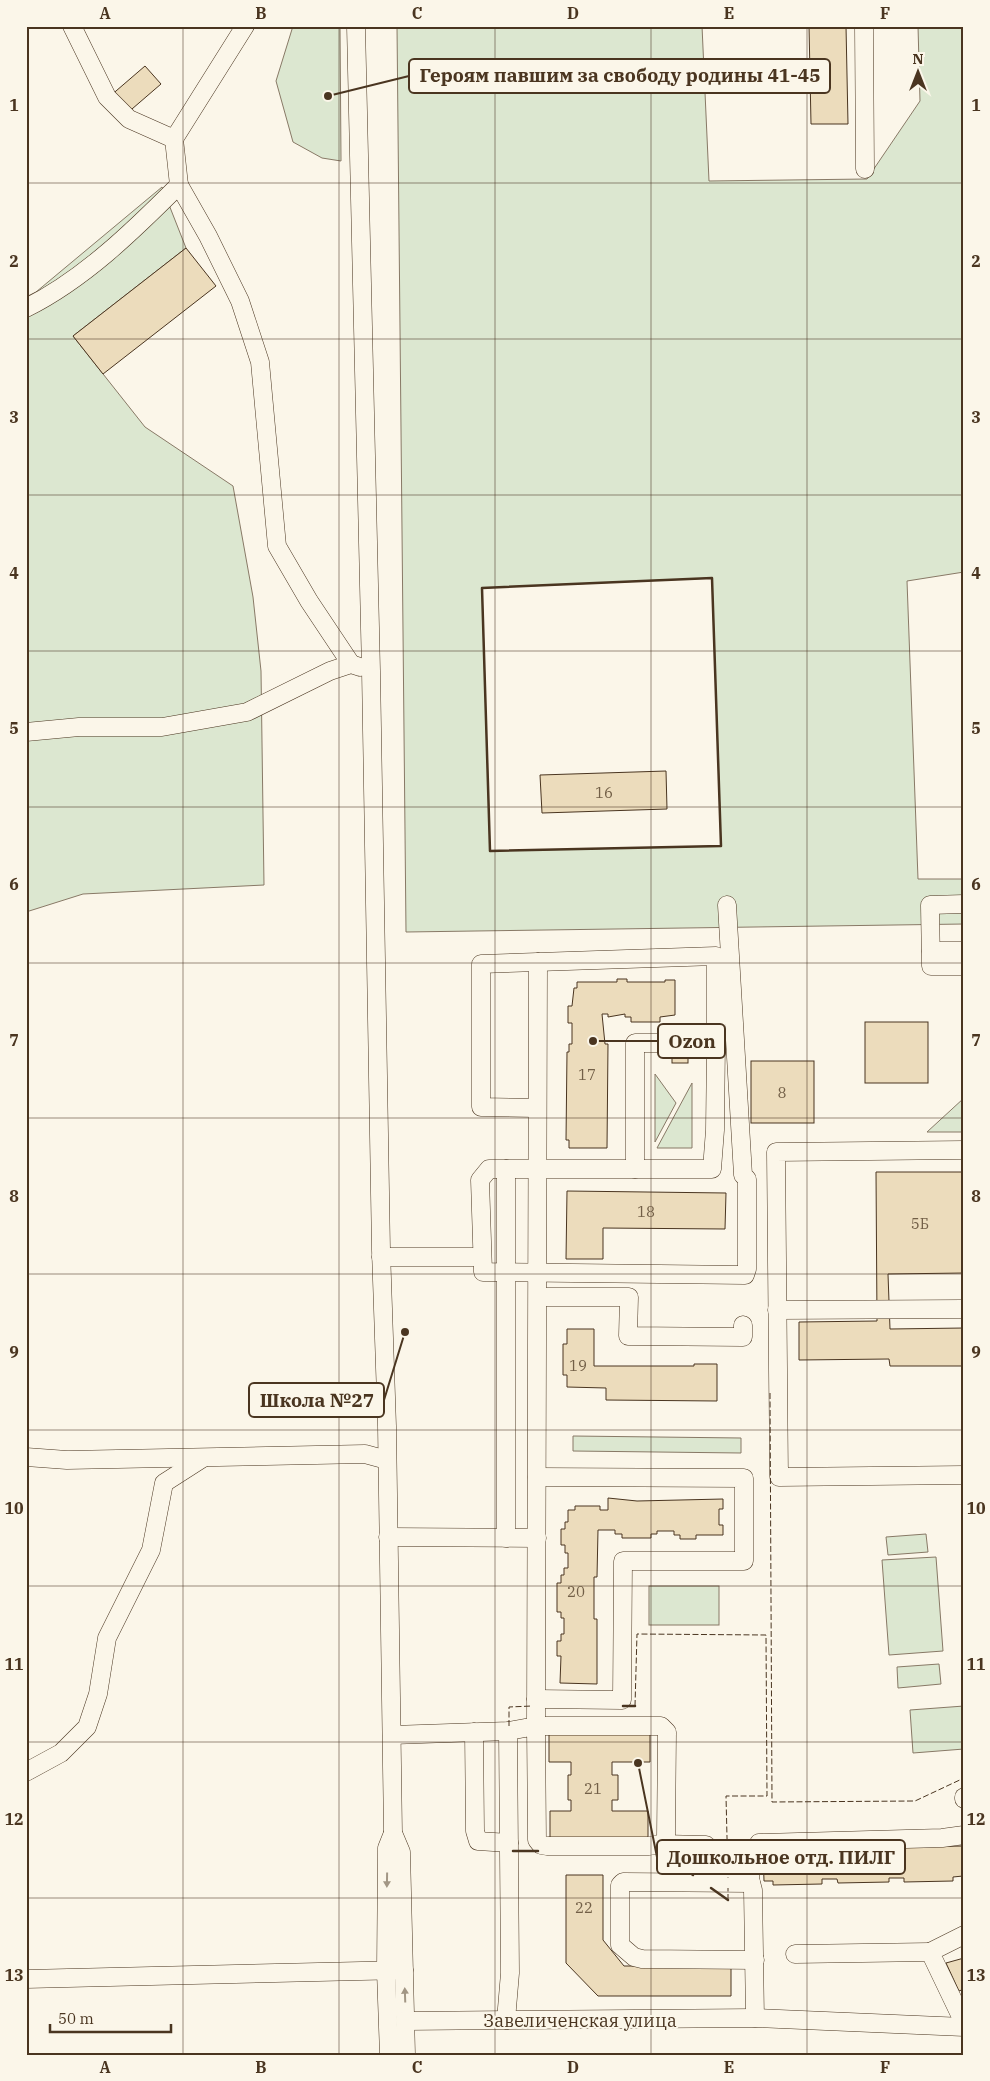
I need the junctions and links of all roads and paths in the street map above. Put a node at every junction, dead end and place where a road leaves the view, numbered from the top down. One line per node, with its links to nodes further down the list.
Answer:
1 (72, 26): 5 (street)
2 (245, 26): 5 (street)
3 (356, 26): 10 (street)
4 (864, 26): 6 (street)
5 (174, 139): 7 (street)
6 (865, 169)
7 (179, 185): 8 (street); 9 (street)
8 (26, 308)
9 (351, 664): 10 (street); 11 (street)
10 (371, 672): 24 (street)
11 (26, 732)
12 (964, 904): 14 (street)
13 (728, 905): 27 (street)
14 (931, 950): 15 (street); 17 (street)
15 (964, 950)
16 (538, 962): 18 (street); 19 (street); 19 (street)
17 (964, 966)
18 (716, 1043): 23 (street); 23 (street)
19 (537, 1108): 22 (street)
20 (964, 1150): 30 (street)
21 (506, 1169): 22 (street); 25 (street); 26 (street)
22 (537, 1169): 23 (street); 27 (street)
23 (635, 1169)
24 (381, 1257): 25 (street); 34 (street)
25 (482, 1257): 26 (street)
26 (505, 1272): 27 (street); 38 (street)
27 (539, 1272): 28 (street)
28 (538, 1297): 31 (street); 36 (street)
29 (964, 1309): 30 (street)
30 (777, 1310): 35 (street)
31 (743, 1324)
32 (26, 1457): 33 (street)
33 (203, 1458): 34 (street); 45 (street)
34 (387, 1460): 37 (street)
35 (964, 1475)
36 (538, 1477): 39 (street); 40 (street)
37 (388, 1537): 38 (street); 44 (street)
38 (506, 1538): 39 (street)
39 (537, 1538): 40 (street)
40 (536, 1699): 41 (street)
41 (536, 1726): 42 (street); 49 (street); 49 (street)
42 (508, 1731): 43 (street); 48 (street)
43 (474, 1732): 44 (street); 48 (street)
44 (392, 1735): 46 (street)
45 (26, 1772)
46 (393, 1833): 56 (street); 57 (street, one-way to 57)
47 (964, 1835): 51 (street)
48 (509, 1843): 60 (street)
49 (661, 1844): 50 (street)
50 (706, 1845)
51 (751, 1883): 54 (street); 54 (street)
52 (964, 1936): 53 (street)
53 (930, 1952): 55 (street); 62 (street)
54 (755, 1953): 59 (street)
55 (795, 1954)
56 (404, 1970): 57 (street); 61 (street, one-way to 56)
57 (386, 1971): 58 (street); 63 (street)
58 (26, 1979)
59 (755, 2018): 60 (street, Завеличенская улица); 62 (street, Завеличенская улица)
60 (506, 2020): 61 (street, Завеличенская улица)
61 (405, 2021): 64 (street)
62 (964, 2025)
63 (389, 2055)
64 (406, 2055)

